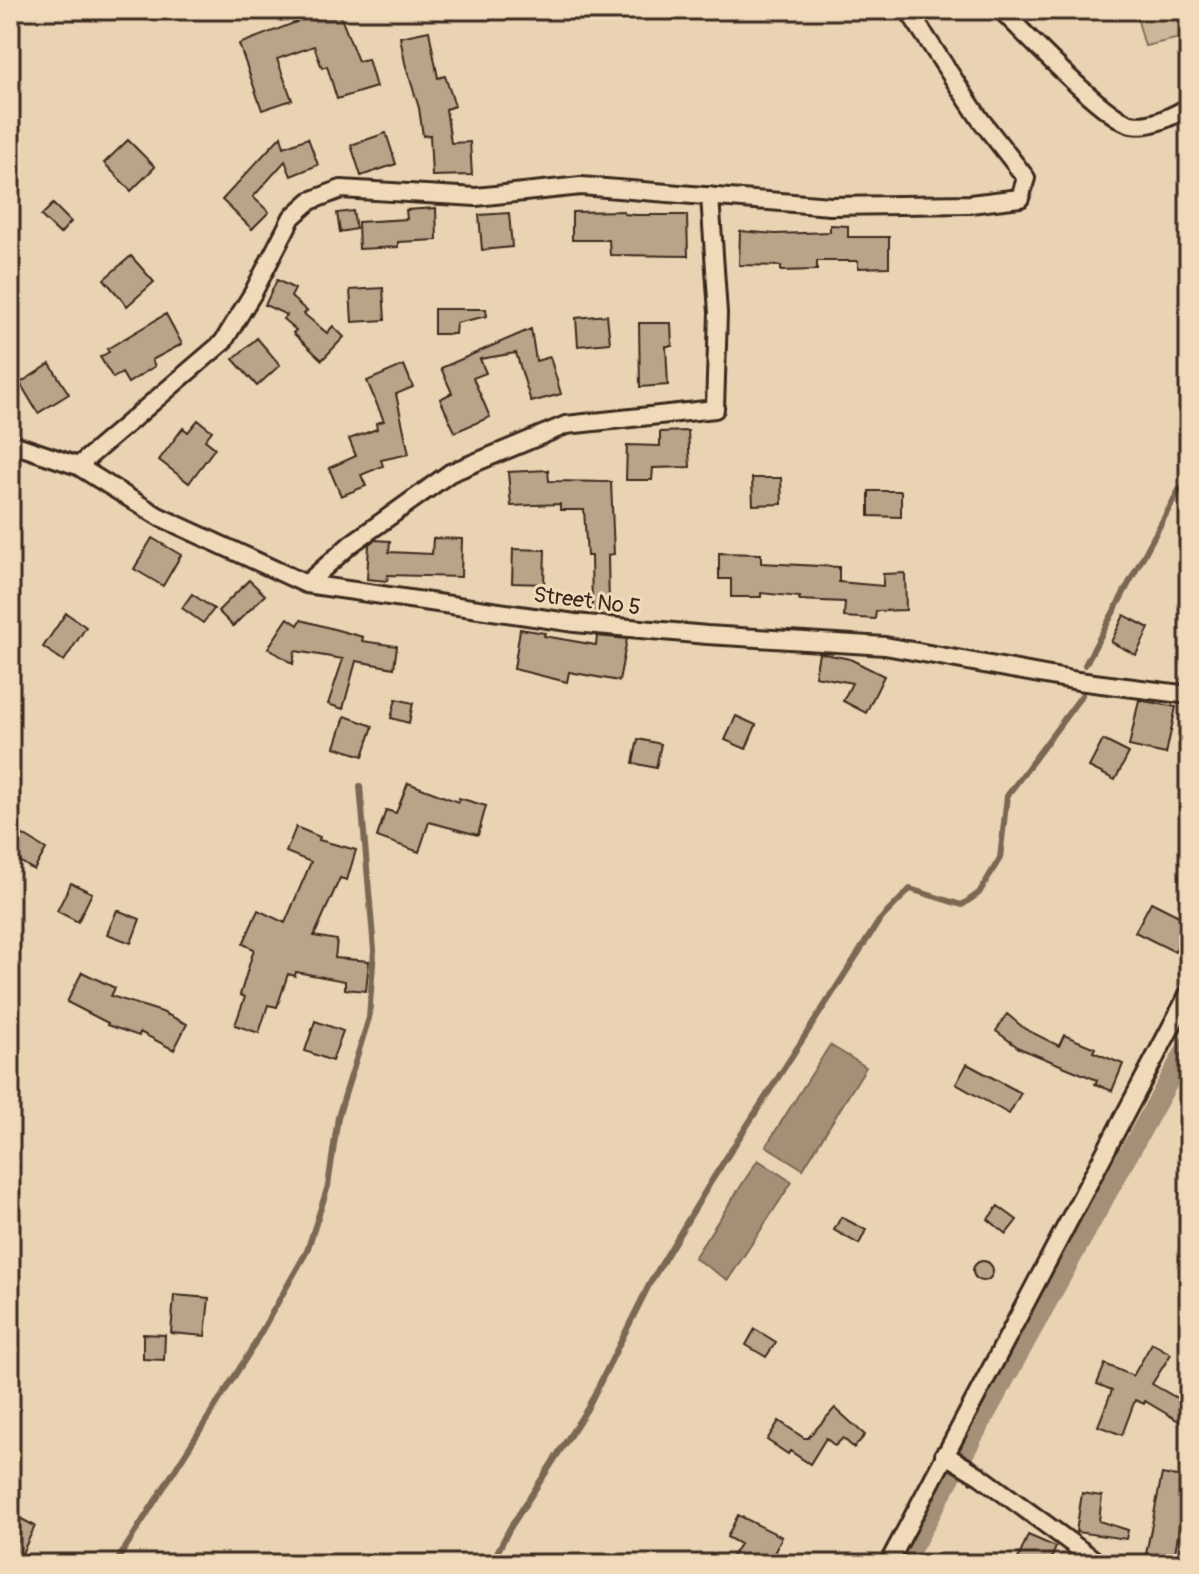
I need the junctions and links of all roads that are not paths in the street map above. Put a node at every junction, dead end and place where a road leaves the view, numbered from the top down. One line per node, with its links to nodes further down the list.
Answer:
1 (908, 10): 4 (street)
2 (1001, 10): 3 (street)
3 (1189, 107)
4 (710, 196): 6 (street); 7 (street)
5 (10, 443): 6 (street, Street No 5)
6 (78, 466): 7 (street, Street No 5)
7 (306, 584): 8 (street, Street No 5)
8 (1189, 695)
9 (1189, 993): 10 (street)
10 (948, 1456): 11 (street); 12 (street)
11 (888, 1564)
12 (1100, 1564)

